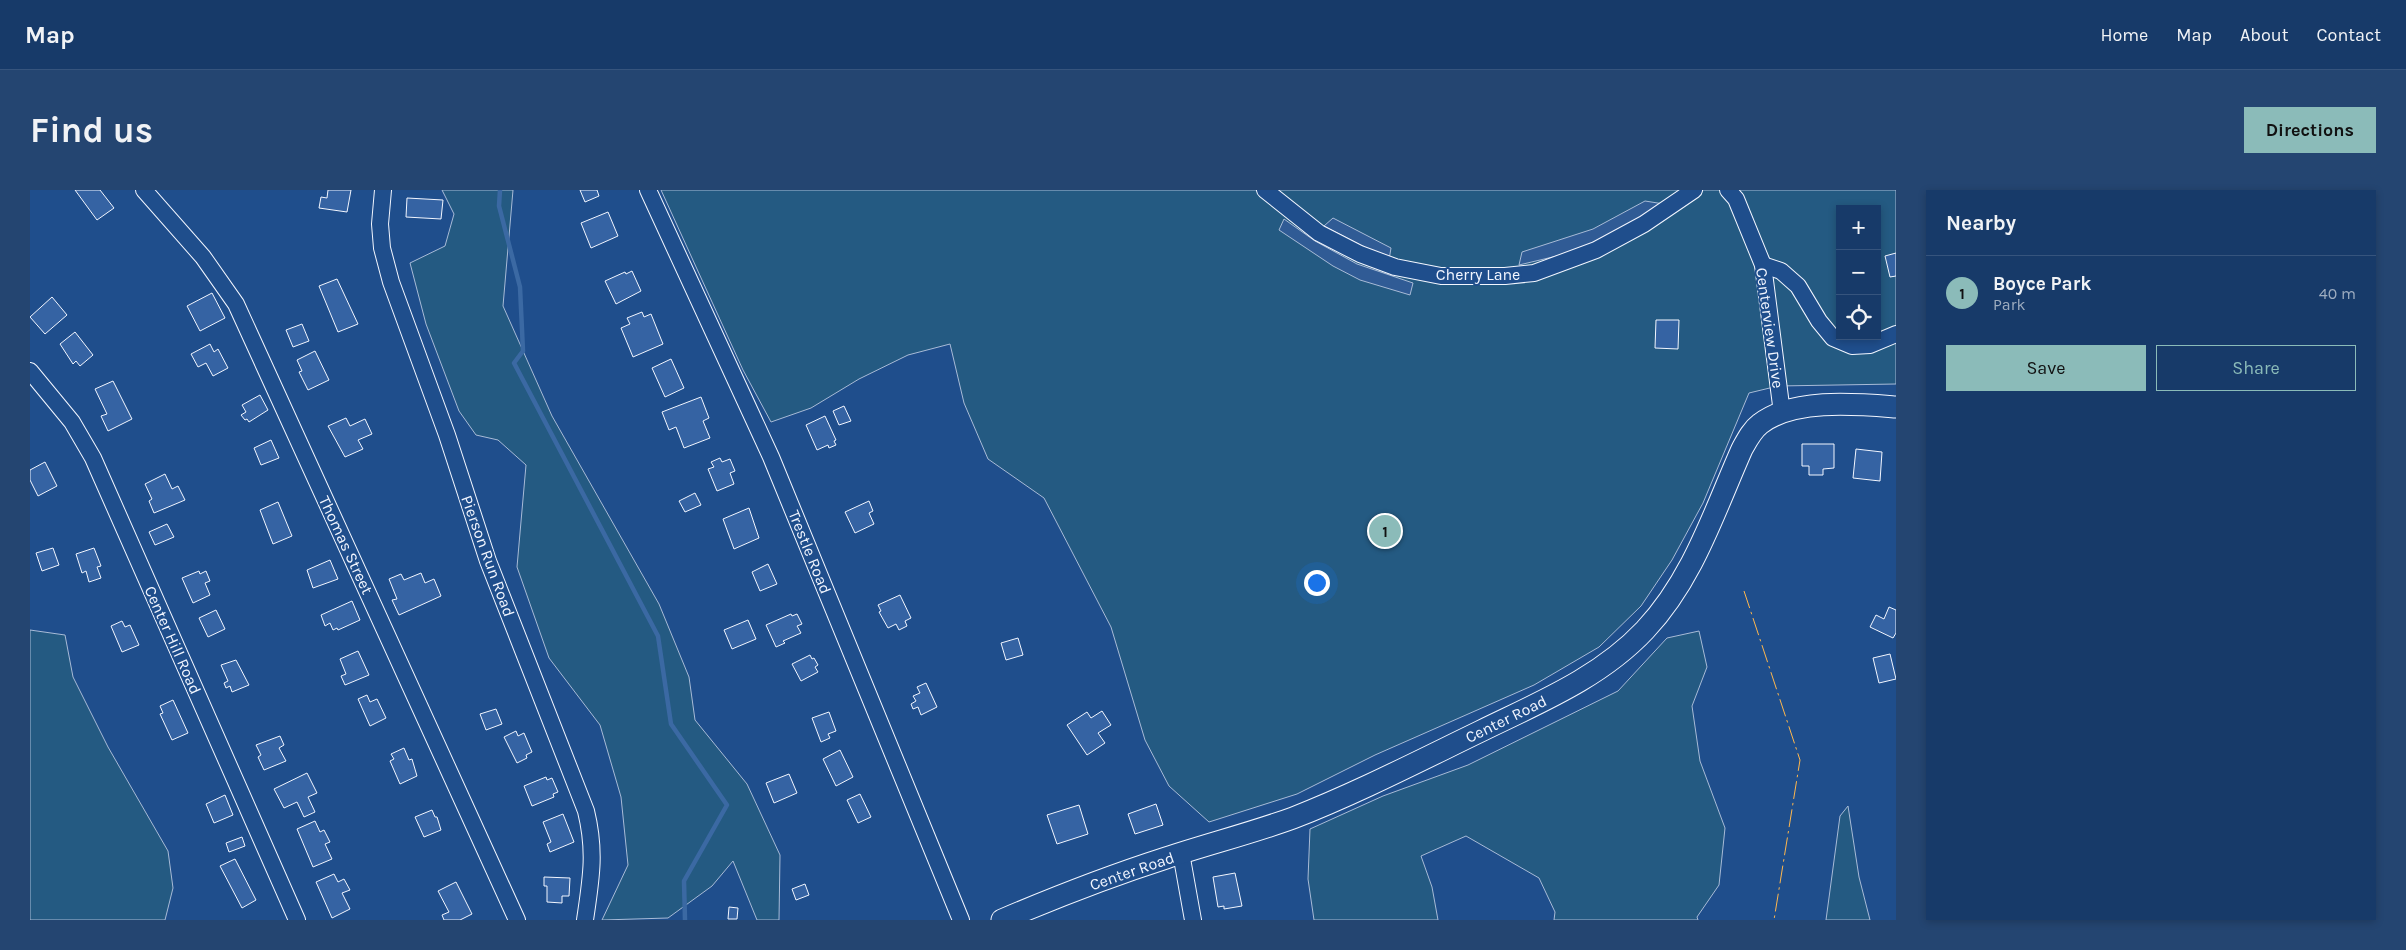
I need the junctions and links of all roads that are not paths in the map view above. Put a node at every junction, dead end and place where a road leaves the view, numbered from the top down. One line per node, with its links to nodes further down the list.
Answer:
1 (144, 190): 14 (street, Thomas Street)
2 (383, 190): 15 (street, Pierson Run Road)
3 (648, 190): 16 (street, Trestle Road)
4 (1264, 190): 5 (street, Cherry Lane)
5 (1694, 190)
6 (1728, 190): 7 (street, Centerview Drive)
7 (1763, 265): 8 (street); 11 (street, Centerview Drive)
8 (1896, 334)
9 (30, 371): 13 (street, Center Hill Road)
10 (1896, 407): 11 (main road, Center Road)
11 (1782, 413): 12 (main road, Center Road)
12 (1181, 853): 17 (main road, Center Road); 18 (street)
13 (297, 920)
14 (517, 920)
15 (585, 920)
16 (961, 920)
17 (1002, 920)
18 (1194, 920)

